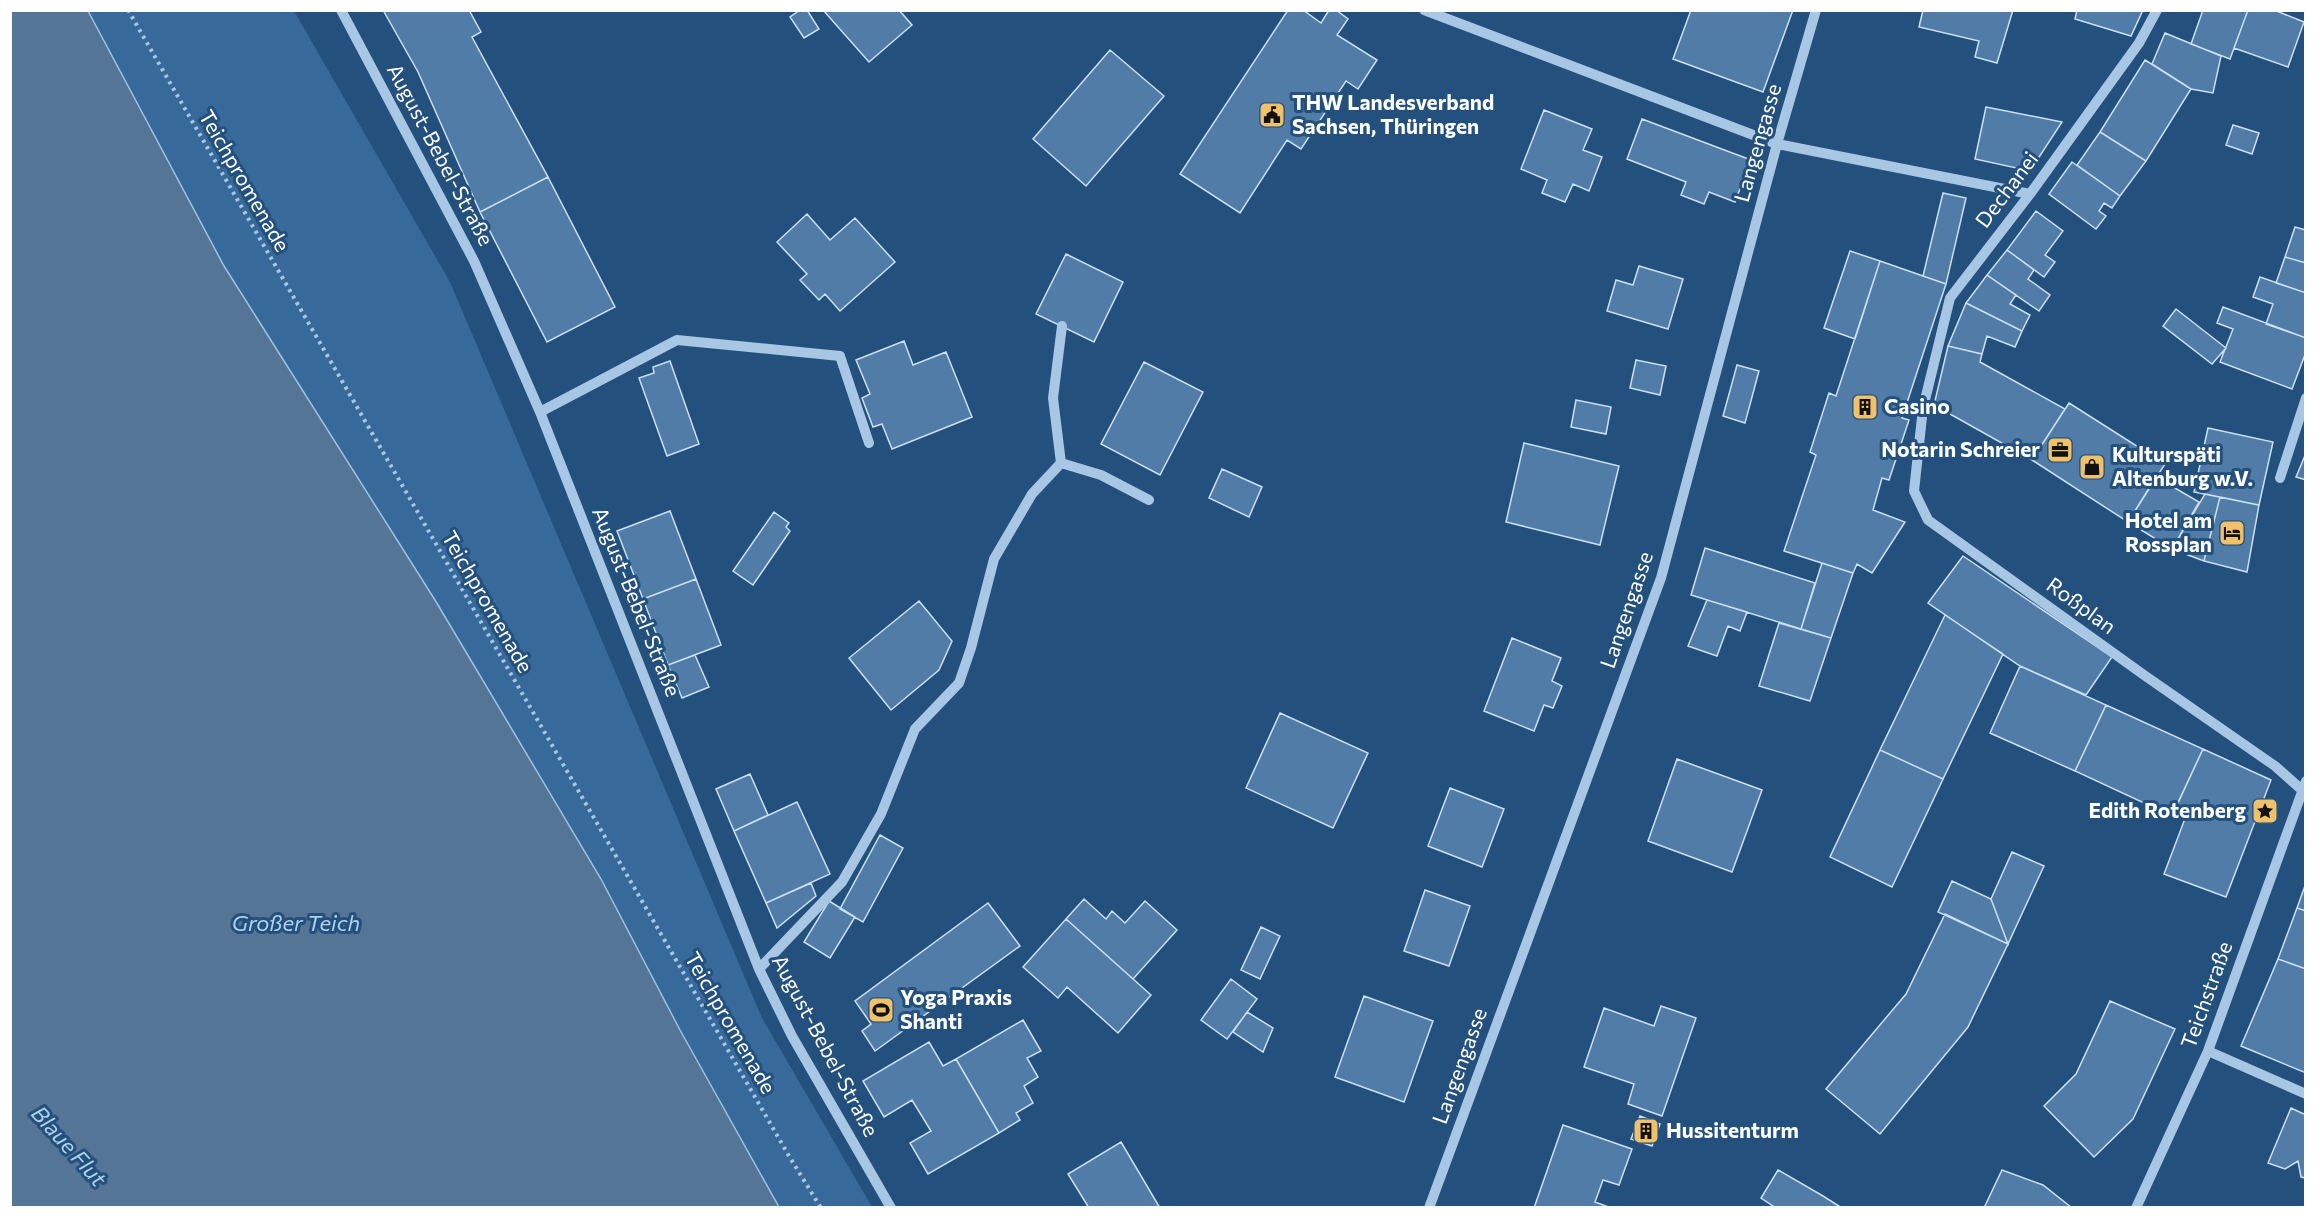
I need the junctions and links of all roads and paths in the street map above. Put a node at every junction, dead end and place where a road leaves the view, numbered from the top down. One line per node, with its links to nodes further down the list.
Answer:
1 (128, 10): 20 (path, Teichpromenade)
2 (341, 10): 11 (street, August-Bebel-Straße)
3 (1424, 10): 6 (street)
4 (1816, 10): 6 (street, Langengasse)
5 (2157, 10): 7 (street, Dechanei)
6 (1777, 144): 7 (street); 22 (street, Langengasse)
7 (2030, 194): 10 (street, Dechanei)
8 (1062, 326): 13 (street)
9 (2306, 398): 14 (street)
10 (1923, 408): 16 (street, Roßplan)
11 (540, 412): 12 (street); 17 (street, August-Bebel-Straße)
12 (869, 444)
13 (1061, 463): 15 (street); 17 (street)
14 (2280, 478)
15 (1149, 500)
16 (2304, 786): 18 (street, Teichstraße)
17 (759, 969): 21 (street, August-Bebel-Straße)
18 (2208, 1051): 19 (street); 23 (street, Teichstraße)
19 (2306, 1094)
20 (821, 1208)
21 (891, 1208)
22 (1429, 1208)
23 (2136, 1208)

